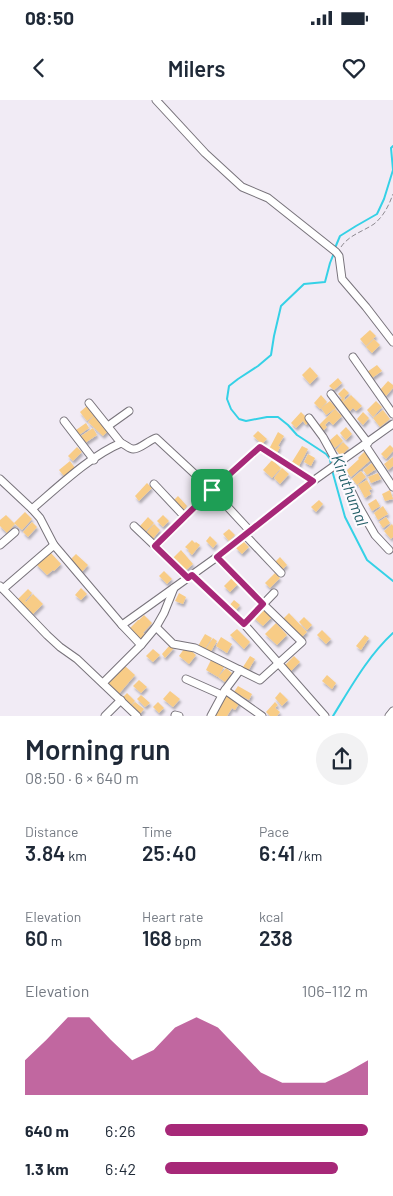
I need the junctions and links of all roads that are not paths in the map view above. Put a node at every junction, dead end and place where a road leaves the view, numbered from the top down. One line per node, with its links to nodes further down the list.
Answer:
1 (156, 100): 2 (street)
2 (393, 342)
3 (353, 357): 7 (street)
4 (331, 394): 13 (street)
5 (89, 403): 11 (street)
6 (129, 410): 11 (street)
7 (393, 414)
8 (309, 418): 15 (street)
9 (64, 421): 14 (street)
10 (393, 424): 13 (street)
11 (108, 426): 12 (street)
12 (121, 443): 14 (street); 20 (street)
13 (367, 444): 15 (street); 19 (street)
14 (94, 460): 21 (street)
15 (336, 466): 17 (street); 29 (street)
16 (0, 480): 21 (street)
17 (313, 481): 20 (street); 25 (street)
18 (154, 484): 22 (street)
19 (393, 487)
20 (212, 490): 22 (street); 25 (street)
21 (32, 509): 27 (street)
22 (185, 517): 28 (street)
23 (134, 526): 28 (street)
24 (15, 532): 26 (street)
25 (248, 533): 30 (street); 31 (street)
26 (0, 545)
27 (54, 545): 33 (street); 38 (street)
28 (155, 546): 32 (street)
29 (392, 550)
30 (217, 557): 32 (street); 36 (street)
31 (281, 573)
32 (190, 576): 34 (street); 37 (street)
33 (2, 587): 44 (street)
34 (174, 588): 38 (street); 39 (street)
35 (274, 594): 36 (street)
36 (263, 604): 37 (street); 41 (street)
37 (244, 624): 41 (street)
38 (122, 625): 40 (street)
39 (156, 627): 40 (street); 42 (street)
40 (141, 645): 44 (street)
41 (279, 663): 42 (street); 52 (street)
42 (240, 670): 45 (street)
43 (186, 679): 45 (street)
44 (103, 683): 46 (street)
45 (223, 692): 50 (street); 51 (street)
46 (121, 700): 48 (street); 49 (street)
47 (393, 711): 53 (street)
48 (105, 716)
49 (137, 716)
50 (211, 716)
51 (262, 716)
52 (325, 716)
53 (389, 716)

